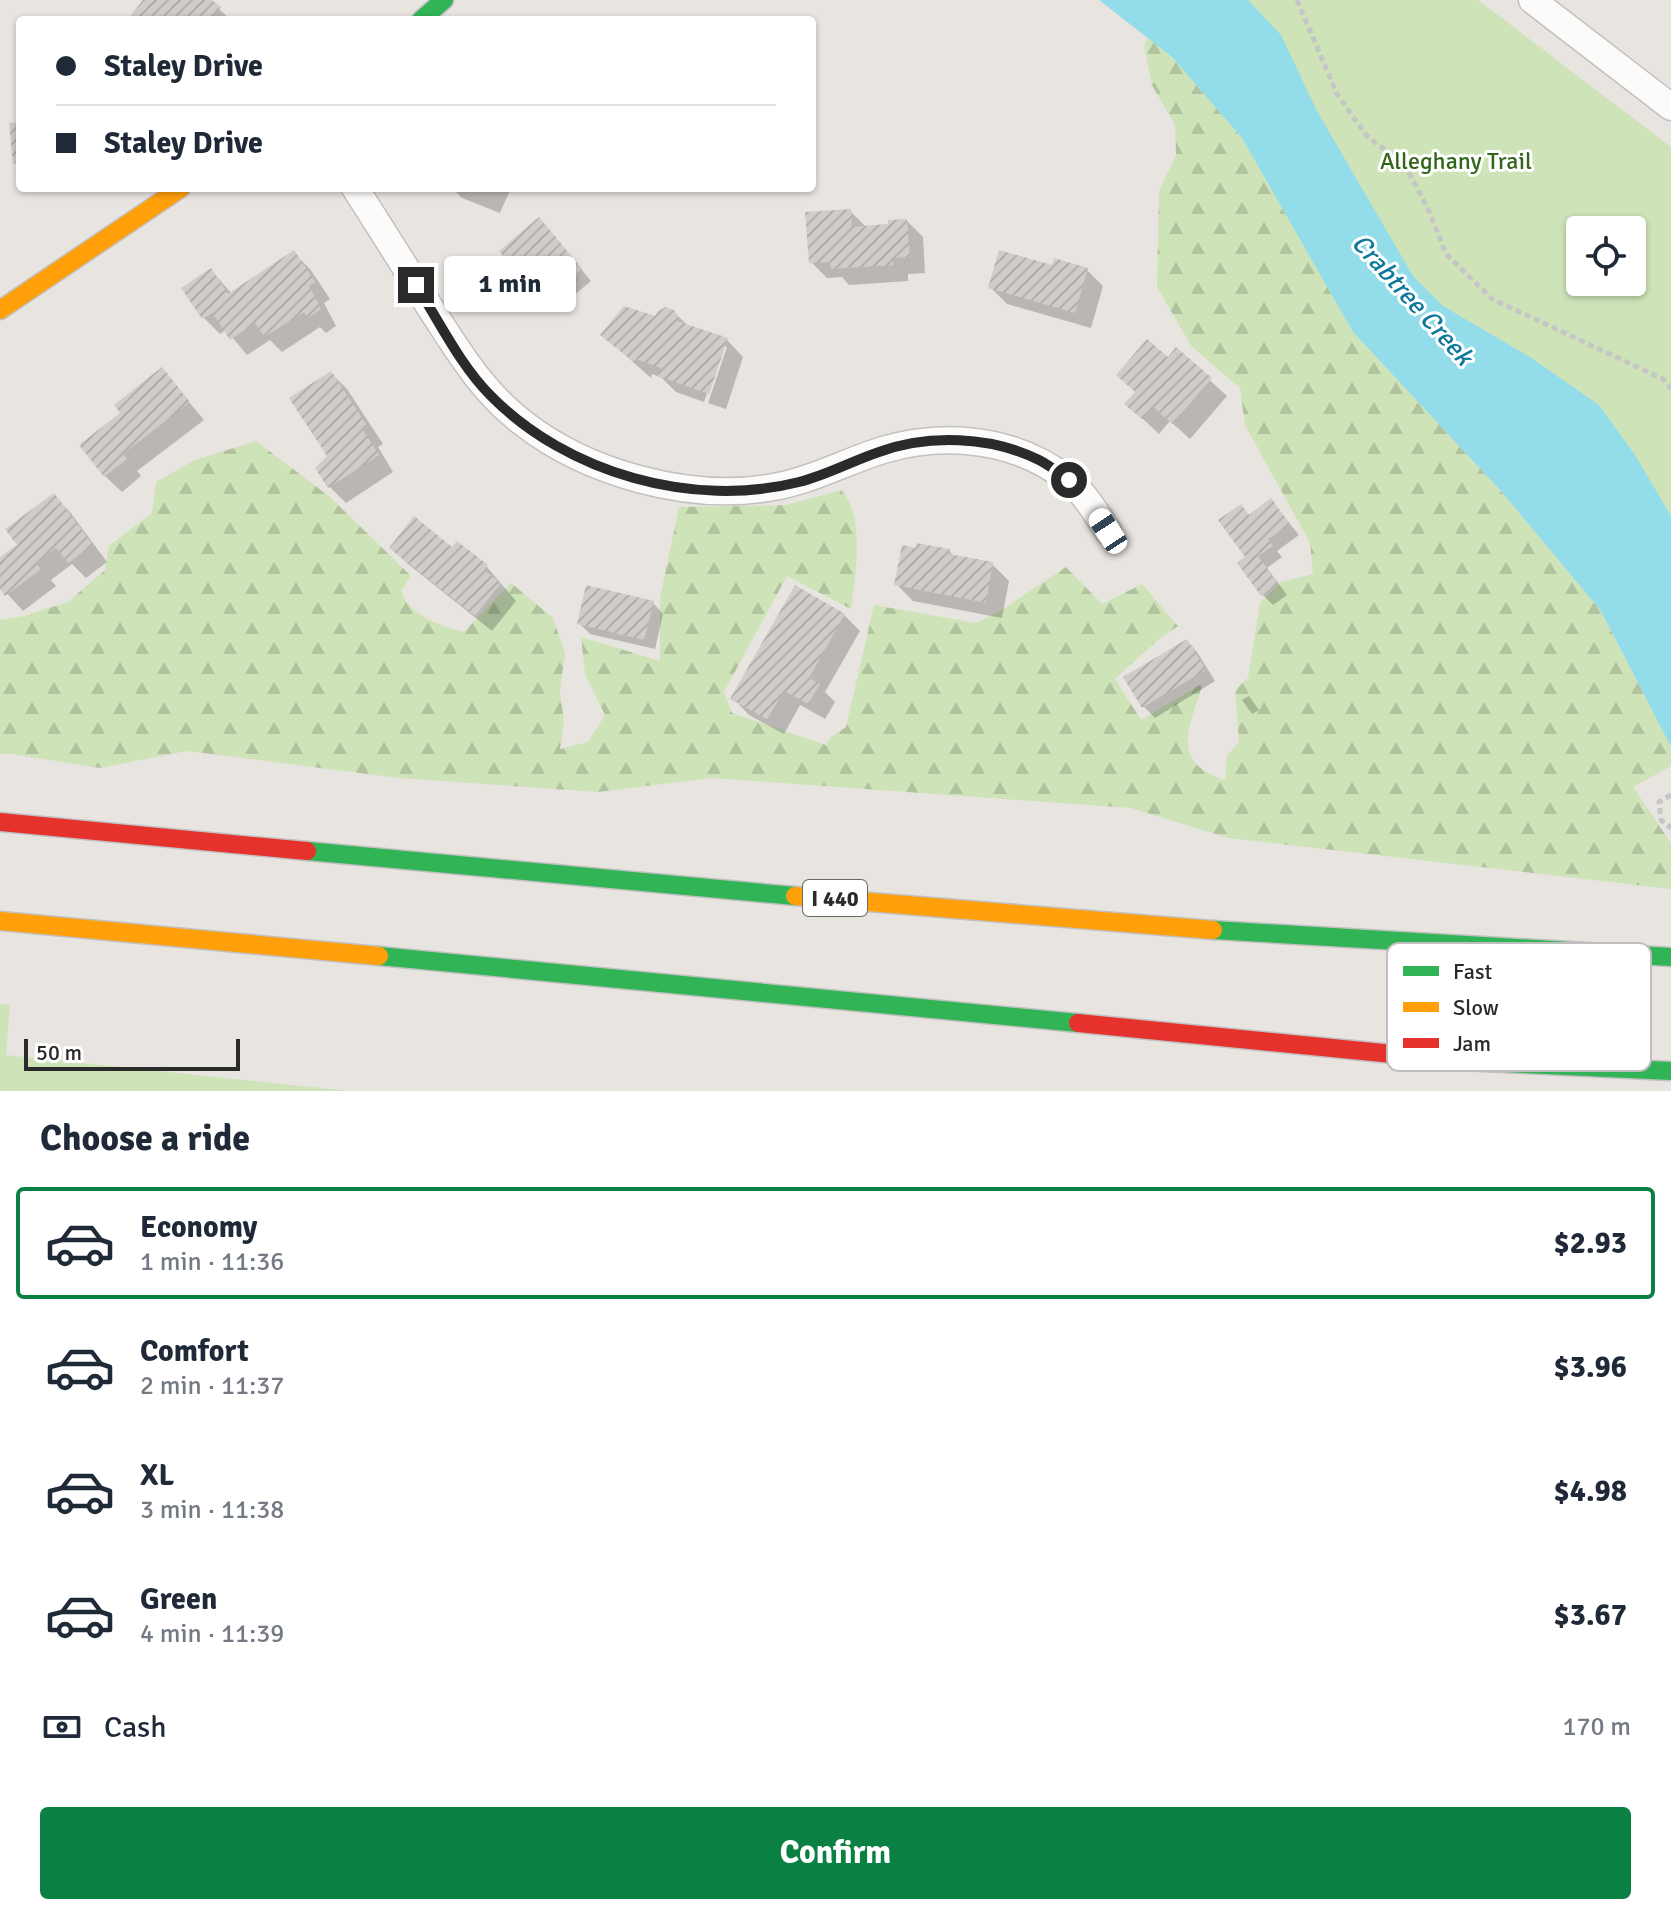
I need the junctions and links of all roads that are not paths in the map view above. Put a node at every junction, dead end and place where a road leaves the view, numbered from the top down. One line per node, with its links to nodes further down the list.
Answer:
1 (444, 0): 3 (main road)
2 (1532, 0): 4 (street)
3 (426, 16)
4 (1671, 107)
5 (175, 192): 7 (main road)
6 (358, 192): 8 (street)
7 (0, 310)
8 (1108, 531)
9 (0, 822): 11 (main road, I 440)
10 (0, 921): 14 (main road)
11 (1387, 943)
12 (1651, 956): 13 (main road, I 440)
13 (1671, 957)
14 (1387, 1053)
15 (1651, 1070): 16 (main road)
16 (1671, 1071)

